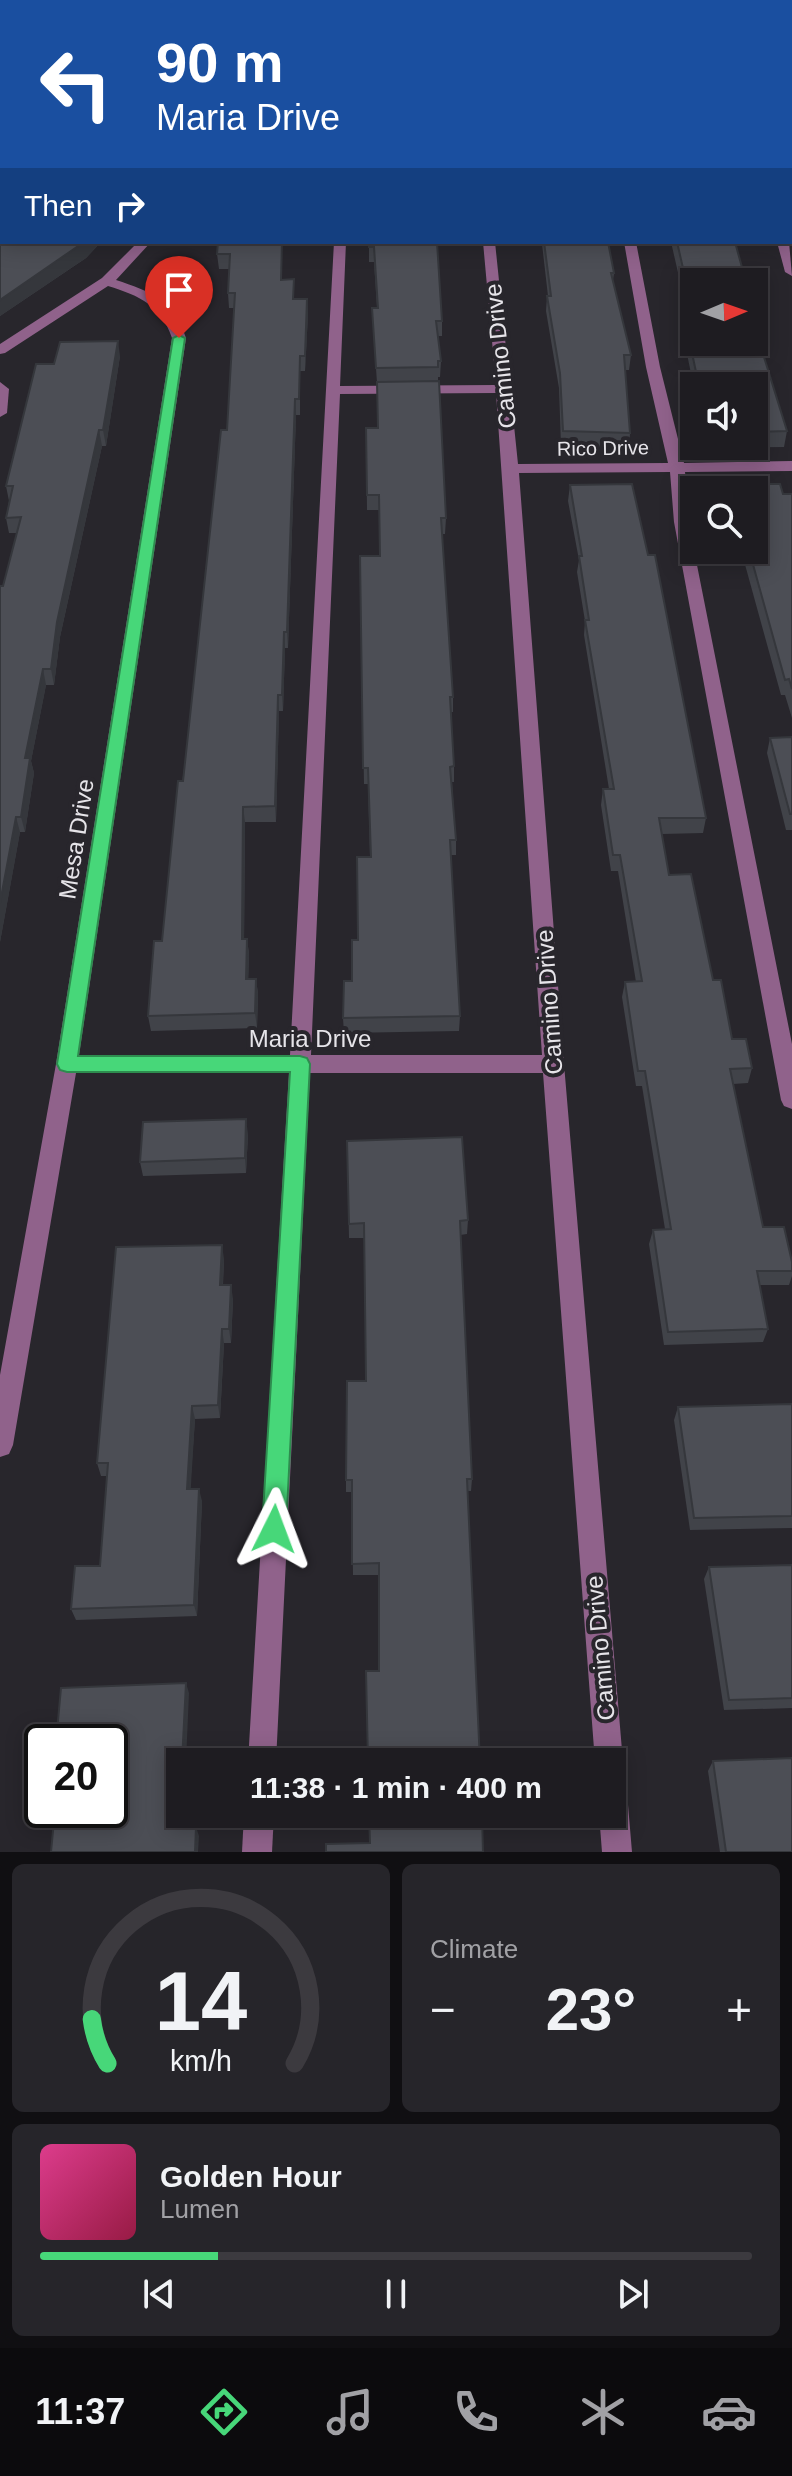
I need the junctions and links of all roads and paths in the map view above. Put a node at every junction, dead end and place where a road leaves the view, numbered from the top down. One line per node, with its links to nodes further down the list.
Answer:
1 (143, 244): 7 (street)
2 (340, 244): 11 (street)
3 (489, 244): 10 (street, Camino Drive)
4 (630, 244): 14 (street)
5 (784, 244): 6 (street)
6 (792, 272)
7 (107, 281): 8 (street); 16 (street, Mesa Drive)
8 (0, 350)
9 (0, 386): 12 (street)
10 (503, 389): 11 (street); 15 (street, Camino Drive)
11 (333, 390): 17 (street)
12 (0, 413)
13 (792, 466): 14 (street, Rico Drive)
14 (677, 467): 15 (street, Rico Drive); 19 (street)
15 (511, 469): 18 (street, Camino Drive)
16 (67, 1064): 17 (street, Maria Drive); 20 (street, Mesa Drive)
17 (300, 1064): 18 (street, Maria Drive); 21 (street)
18 (553, 1064): 22 (street, Camino Drive)
19 (792, 1100)
20 (0, 1445)
21 (263, 1748)
22 (608, 1748)
23 (258, 1828): 25 (street)
24 (615, 1828): 26 (street)
25 (257, 1852)
26 (617, 1852)

